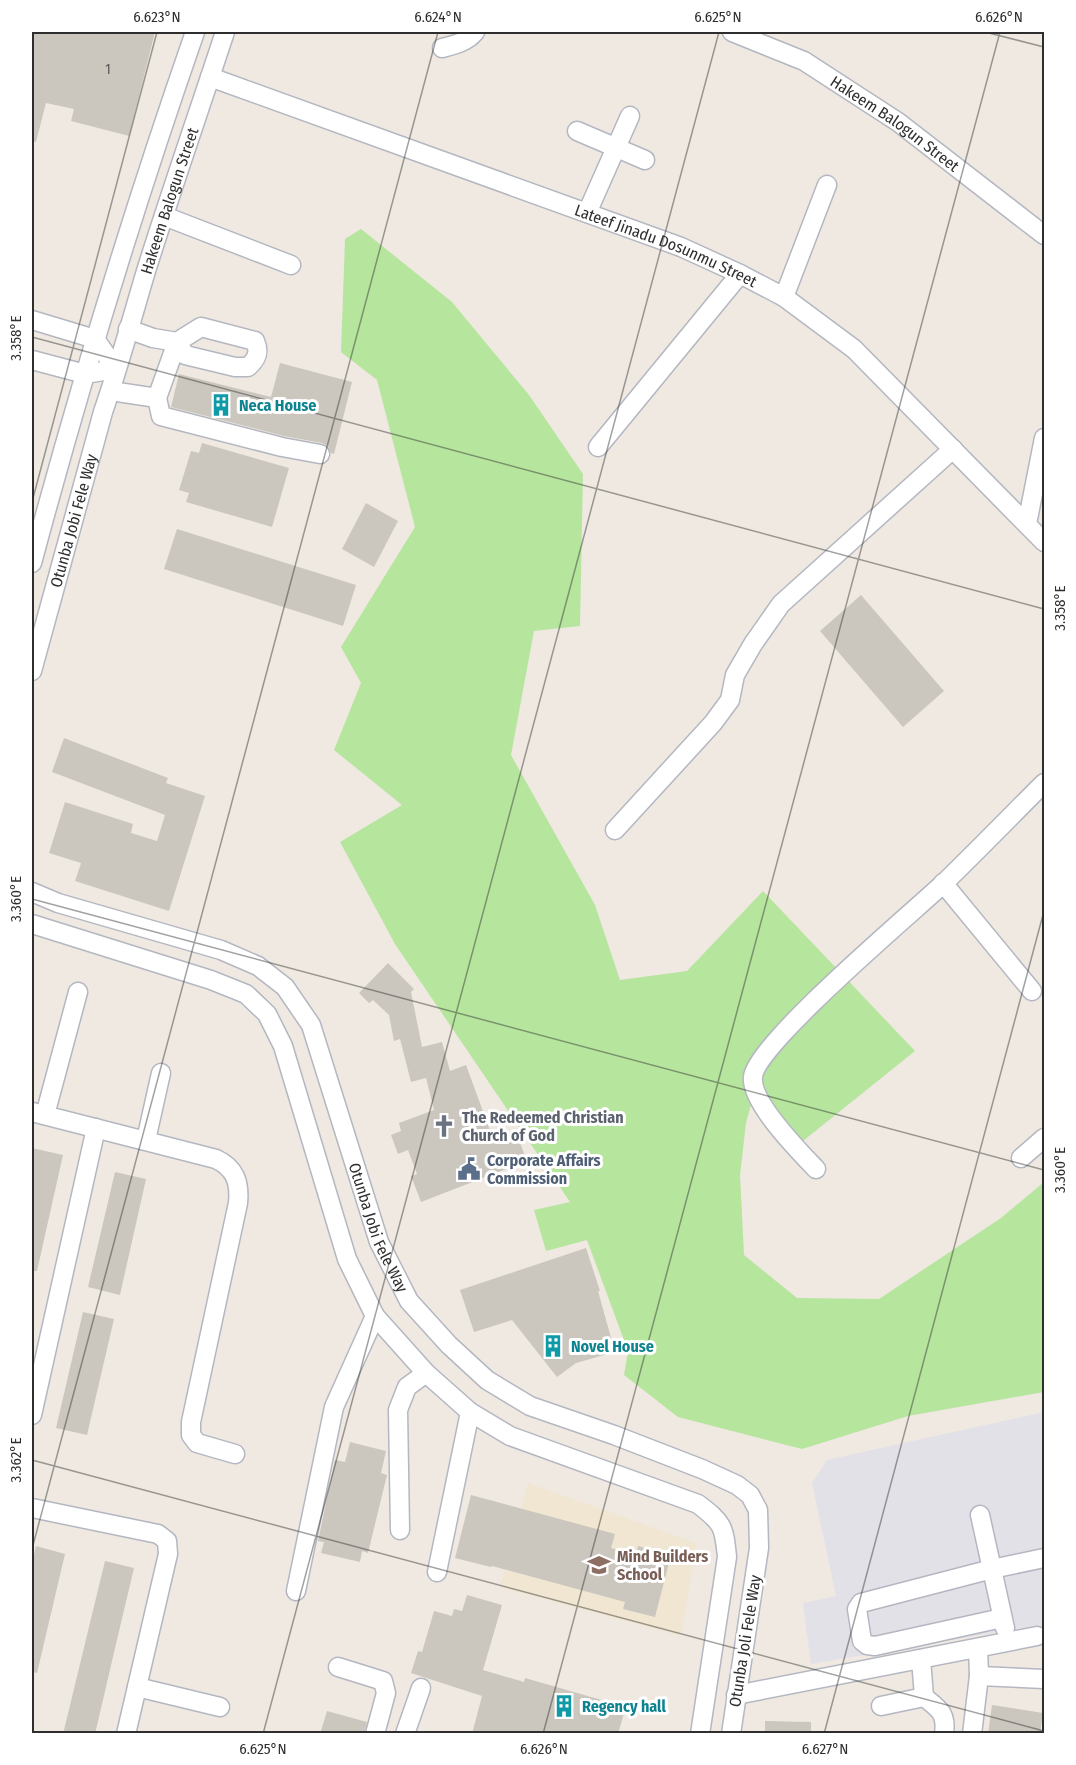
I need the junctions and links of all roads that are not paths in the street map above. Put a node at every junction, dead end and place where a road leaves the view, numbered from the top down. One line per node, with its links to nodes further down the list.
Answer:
1 (195, 32): 21 (street, Hakeem Balogun Street)
2 (225, 32): 6 (street, Hakeem Balogun Street)
3 (475, 32): 5 (street)
4 (732, 32): 14 (street, Hakeem Balogun Street)
5 (442, 48)
6 (210, 77): 12 (street, Lateef Jinadu Dosunmu Street); 13 (street, Hakeem Balogun Street)
7 (630, 116): 9 (street)
8 (577, 131): 9 (street)
9 (616, 147): 10 (street); 12 (street)
10 (645, 160)
11 (827, 185): 17 (street)
12 (586, 213): 16 (street, Lateef Jinadu Dosunmu Street)
13 (164, 216): 15 (street); 19 (street, Hakeem Balogun Street)
14 (1044, 235)
15 (291, 264)
16 (740, 274): 17 (street, Lateef Jinadu Dosunmu Street); 30 (street)
17 (784, 297): 31 (street, Lateef Jinadu Dosunmu Street)
18 (32, 320): 21 (street)
19 (128, 329): 22 (street); 25 (street, Hakeem Balogun Street)
20 (232, 335): 22 (street); 24 (street); 24 (street)
21 (95, 339): 25 (street); 26 (street, Hakeem Balogun Street)
22 (177, 342): 24 (street); 28 (street)
23 (32, 360): 26 (street)
24 (211, 361)
25 (116, 369): 26 (street); 27 (street, Otunba Jobi Fele Way)
26 (84, 374): 35 (street, Otunba Jobi Fele Way)
27 (111, 391): 28 (street); 36 (street, Otunba Jobi Fele Way)
28 (158, 398): 32 (street)
29 (1044, 438): 33 (street)
30 (598, 447)
31 (953, 449): 33 (street, Lateef Jinadu Dosunmu Street); 38 (street)
32 (320, 454)
33 (1027, 524): 34 (street, Lateef Jinadu Dosunmu Street)
34 (1044, 542)
35 (32, 563)
36 (32, 671)
37 (1044, 783): 39 (street)
38 (615, 830)
39 (943, 883): 44 (street); 52 (street)
40 (32, 892): 42 (street, Otunba Jobi Fele Way)
41 (32, 924): 43 (street)
42 (159, 933): 43 (street); 61 (street, Otunba Jobi Fele Way)
43 (151, 962): 53 (street)
44 (1032, 991)
45 (78, 992): 47 (street)
46 (160, 1073): 50 (street)
47 (38, 1113): 48 (street)
48 (96, 1128): 50 (street); 56 (street)
49 (1044, 1138): 51 (street)
50 (146, 1140): 57 (street)
51 (1021, 1158)
52 (816, 1169)
53 (375, 1316): 54 (street); 65 (street)
54 (426, 1373): 55 (street); 60 (street)
55 (470, 1412): 64 (street); 83 (street, Otunba Joli Fele Way)
56 (32, 1415)
57 (235, 1454)
58 (32, 1508): 74 (street)
59 (980, 1515): 63 (street)
60 (400, 1530)
61 (759, 1548): 76 (street, Otunba Joli Fele Way)
62 (1044, 1558): 63 (street)
63 (992, 1569): 66 (street); 66 (street)
64 (437, 1572)
65 (296, 1592)
66 (1002, 1618): 68 (street)
67 (1037, 1636): 68 (street)
68 (1008, 1642): 69 (street)
69 (978, 1648): 70 (street); 72 (street)
70 (921, 1659): 76 (street); 77 (street)
71 (338, 1667): 81 (street)
72 (979, 1677): 73 (street); 86 (street)
73 (1044, 1679)
74 (137, 1687): 79 (street); 80 (street)
75 (421, 1688): 82 (street)
76 (736, 1695): 84 (street, Otunba Joli Fele Way)
77 (924, 1697): 78 (street); 85 (street)
78 (881, 1706)
79 (220, 1707)
80 (126, 1734)
81 (375, 1734)
82 (405, 1734)
83 (700, 1734)
84 (731, 1734)
85 (944, 1734)
86 (972, 1734)

